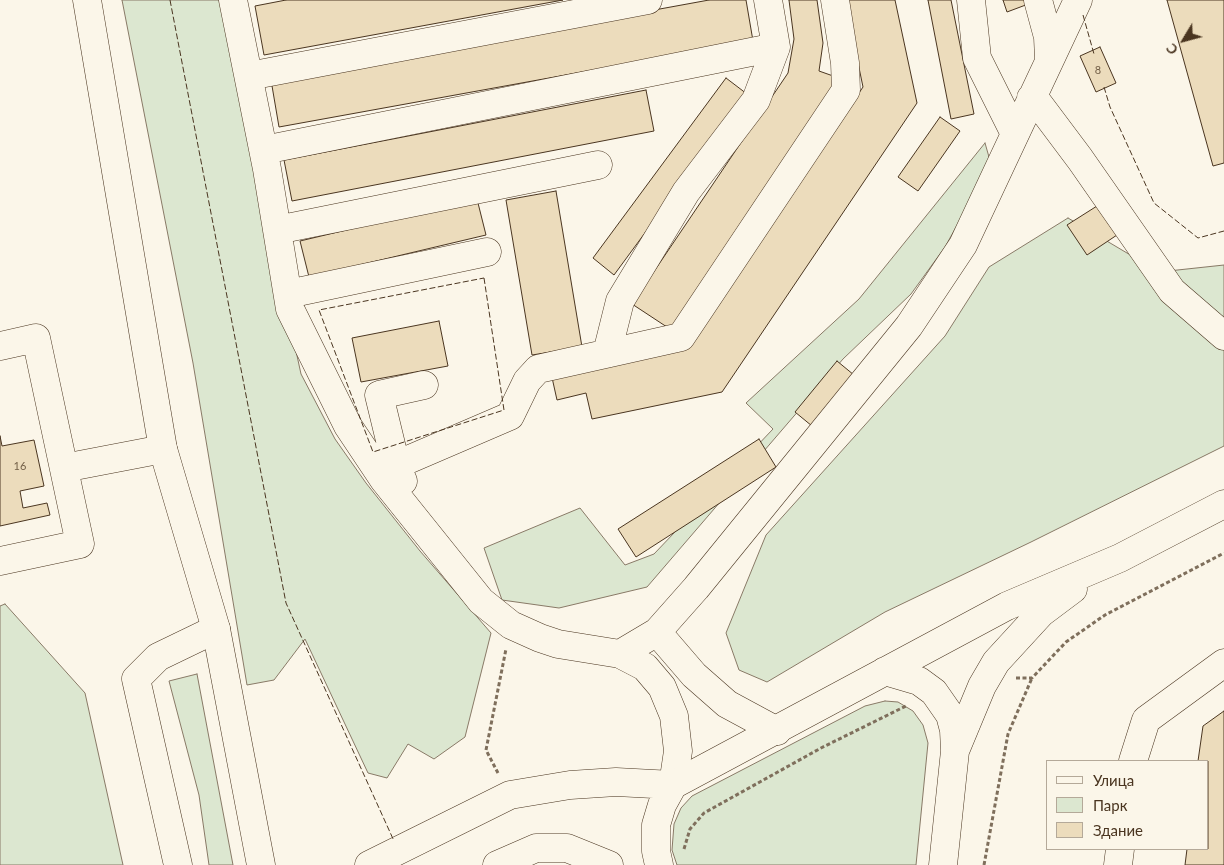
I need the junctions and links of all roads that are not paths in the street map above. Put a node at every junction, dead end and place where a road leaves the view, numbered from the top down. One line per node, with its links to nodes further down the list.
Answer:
1 (87, 0): 23 (main road)
2 (233, 0): 11 (main road)
3 (648, 0): 11 (main road)
4 (768, 0): 9 (main road)
5 (835, 0): 21 (main road)
6 (971, 0): 13 (main road)
7 (1038, 0): 10 (main road)
8 (1078, 0): 10 (main road)
9 (776, 47): 14 (main road); 21 (main road)
10 (1049, 60): 12 (main road)
11 (249, 76): 14 (main road)
12 (1031, 98): 13 (main road); 19 (main road)
13 (1015, 134): 31 (main road)
14 (264, 150): 16 (main road)
15 (598, 166): 16 (main road)
16 (277, 230): 18 (main road)
17 (487, 252): 18 (main road)
18 (288, 294): 27 (main road)
19 (1224, 336)
20 (0, 346): 25 (main road)
21 (607, 353): 24 (main road)
22 (424, 385): 24 (main road)
23 (163, 449): 25 (main road); 30 (main road)
24 (396, 464): 27 (main road)
25 (64, 468): 29 (main road)
26 (1224, 504): 28 (main road)
27 (426, 532): 32 (main road)
28 (1120, 558): 34 (main road); 36 (main road)
29 (0, 561)
30 (216, 629): 40 (main road); 41 (main road)
31 (657, 632): 32 (main road); 35 (main road)
32 (620, 654): 38 (main road)
33 (1224, 663): 37 (main road)
34 (885, 671): 35 (main road); 36 (main road)
35 (777, 731): 38 (main road)
36 (954, 751): 46 (main road)
37 (1133, 760)
38 (673, 785): 42 (main road); 45 (main road)
39 (1120, 850): 47 (main road)
40 (178, 865)
41 (261, 865)
42 (369, 865)
43 (497, 865): 44 (main road)
44 (609, 865)
45 (659, 865)
46 (943, 865)
47 (1118, 865)

